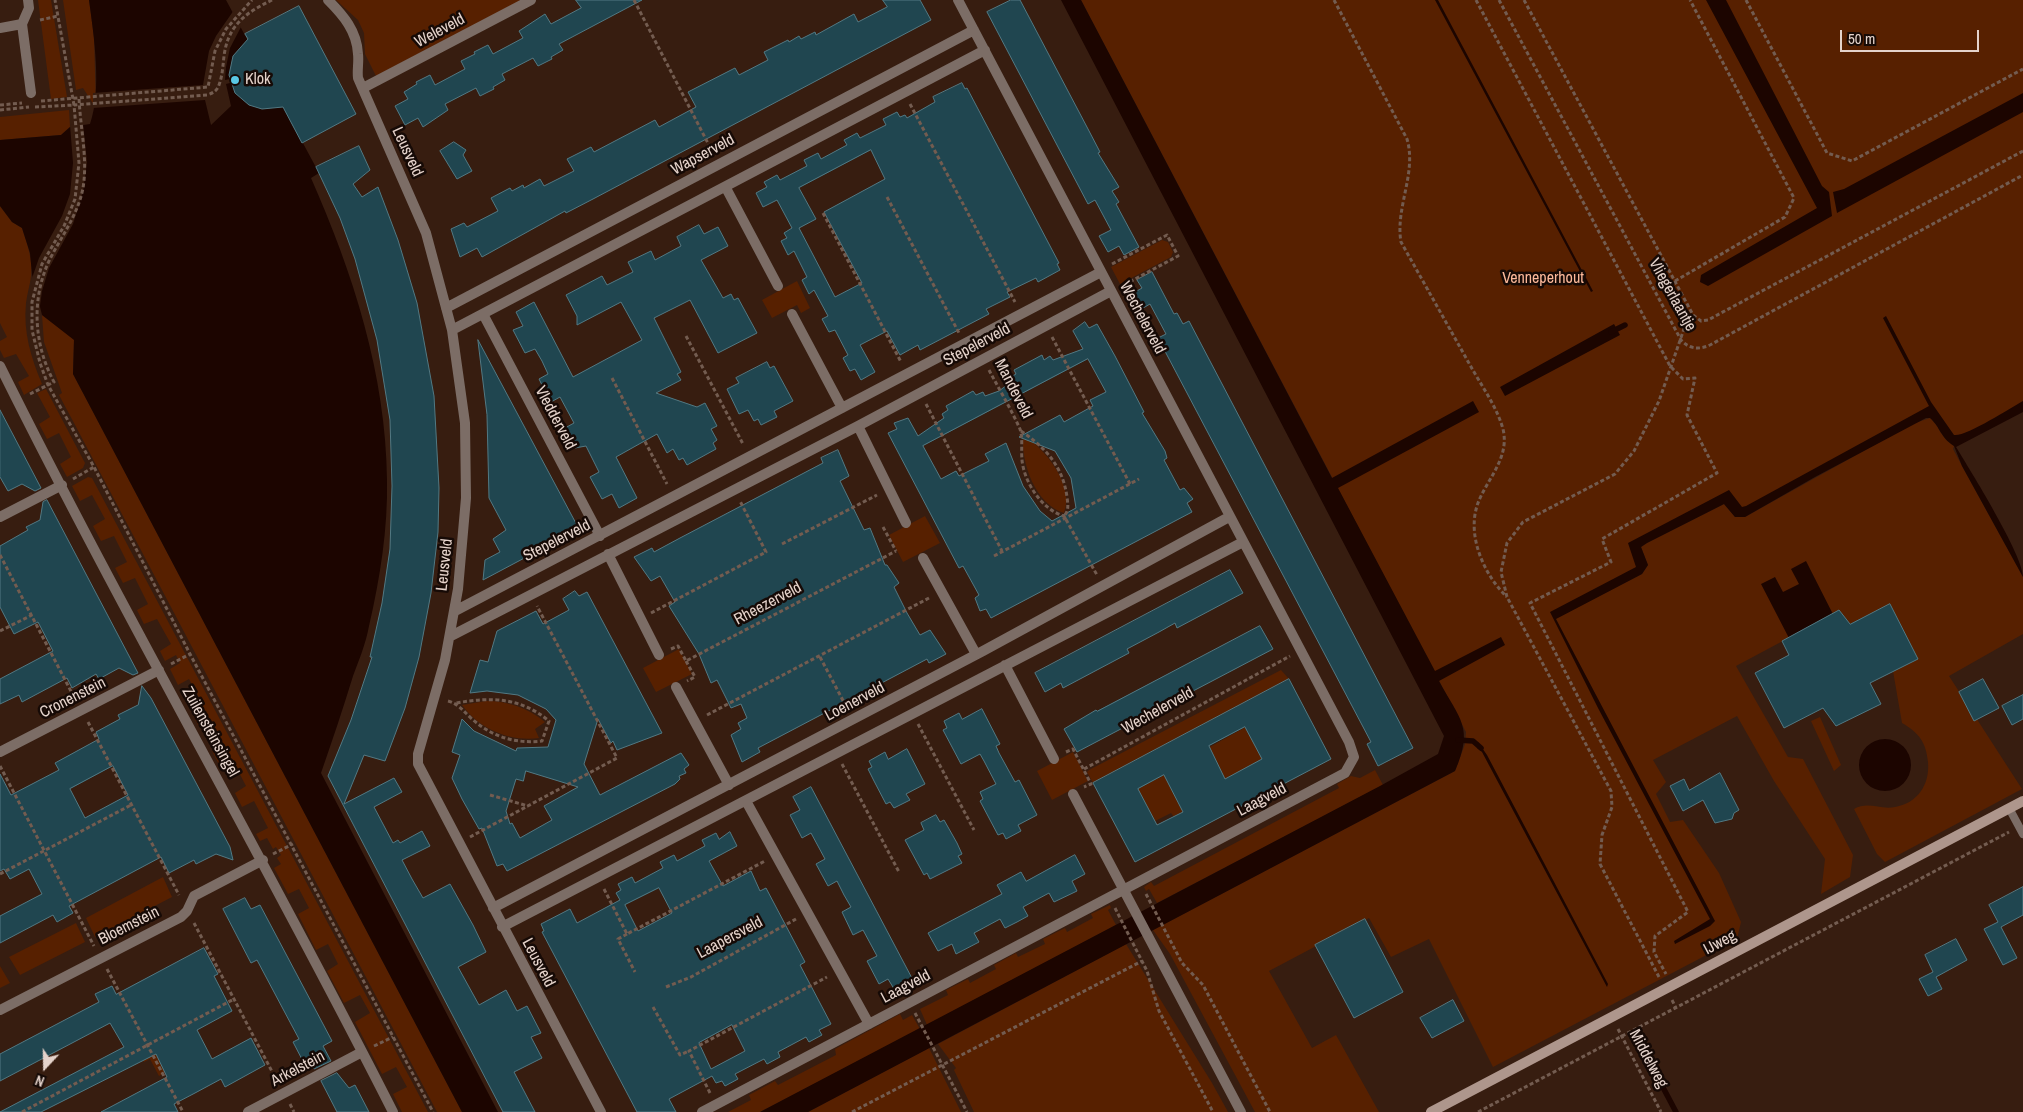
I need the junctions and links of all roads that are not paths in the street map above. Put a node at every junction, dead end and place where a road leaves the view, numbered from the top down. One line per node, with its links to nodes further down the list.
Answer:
1 (28, 0): 5 (street)
2 (328, 0): 9 (street, Leusveld)
3 (531, 0): 9 (street, Weleveld)
4 (958, 0): 7 (street, Wechelerveld)
5 (22, 24): 6 (street); 10 (street)
6 (0, 28)
7 (974, 30): 8 (street, Wechelerveld); 15 (street, Wapserveld)
8 (985, 50): 11 (street); 12 (street, Wechelerveld)
9 (363, 88): 15 (street, Leusveld)
10 (31, 93)
11 (726, 188): 13 (street); 16 (street)
12 (1104, 269): 14 (street, Wechelerveld); 20 (street, Stepelerveld)
13 (778, 286)
14 (1114, 290): 21 (street, Stepelerveld); 24 (street, Wechelerveld)
15 (446, 308): 18 (street, Leusveld)
16 (483, 314): 18 (street); 26 (street, Vledderveld)
17 (792, 314): 20 (street)
18 (452, 330): 30 (street, Leusveld)
19 (0, 366): 22 (street, Zuilensteinsingel)
20 (842, 408): 26 (street, Stepelerveld)
21 (858, 426): 25 (street); 28 (street, Stepelerveld)
22 (62, 485): 23 (street); 35 (street, Zuilensteinsingel)
23 (0, 517)
24 (1229, 517): 27 (street, Wechelerveld); 32 (street, Loenerveld)
25 (906, 523)
26 (600, 536): 30 (street, Stepelerveld)
27 (1243, 542): 34 (street); 38 (street, Wechelerveld)
28 (608, 554): 31 (street, Stepelerveld); 33 (street)
29 (923, 558): 32 (street)
30 (455, 611): 31 (street, Leusveld)
31 (450, 636): 48 (street, Leusveld)
32 (976, 654): 40 (street, Loenerveld)
33 (659, 655)
34 (1005, 665): 39 (street); 42 (street)
35 (159, 670): 37 (street, Cronenstein); 46 (street, Zuilensteinsingel)
36 (676, 688): 40 (street)
37 (0, 752)
38 (1354, 757): 47 (street, Laagveld)
39 (1054, 758)
40 (729, 785): 48 (street, Loenerveld)
41 (1073, 794): 47 (street)
42 (746, 800): 49 (street); 51 (street)
43 (2023, 801): 44 (street, IJweg)
44 (2009, 808): 45 (lane); 58 (street, IJweg)
45 (2021, 831)
46 (263, 860): 50 (street, Bloemstein); 52 (street, Zuilensteinsingel)
47 (1124, 889): 51 (street, Laagveld); 57 (street)
48 (493, 908): 49 (street, Leusveld)
49 (502, 927): 55 (street, Leusveld)
50 (0, 1010)
51 (869, 1024): 56 (street, Laagveld)
52 (362, 1052): 53 (street, Arkelstein); 54 (street, Zuilensteinsingel)
53 (248, 1112)
54 (393, 1112)
55 (601, 1112)
56 (702, 1112)
57 (1241, 1112)
58 (1431, 1112)

